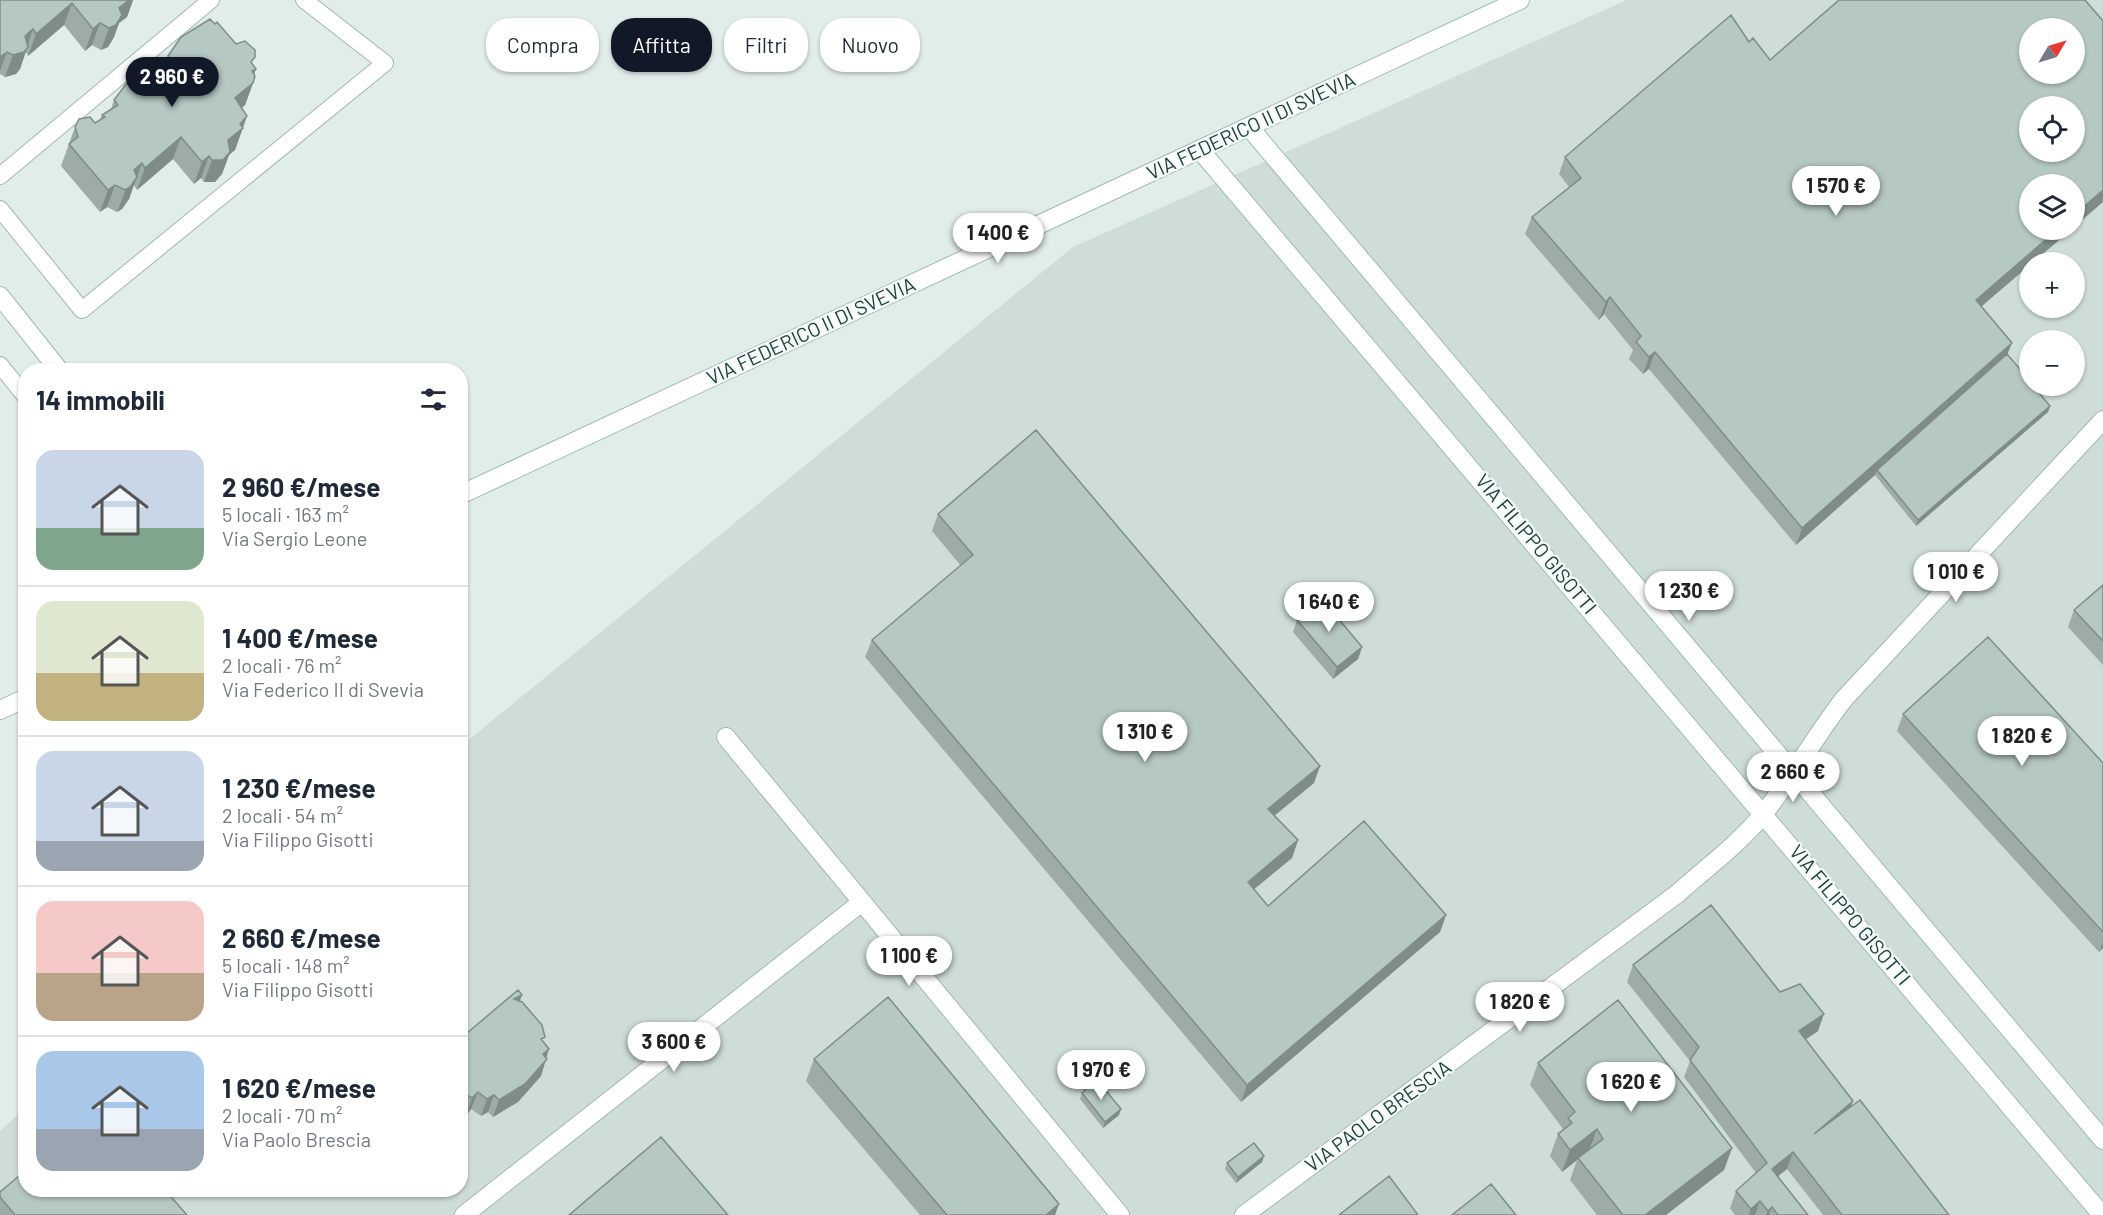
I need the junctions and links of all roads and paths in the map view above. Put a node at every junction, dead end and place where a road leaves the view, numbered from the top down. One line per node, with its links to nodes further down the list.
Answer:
1 (211, 0): 6 (lane)
2 (304, 0): 7 (lane)
3 (1520, 0): 4 (street, VIA FEDERICO II DI SVEVIA)
4 (1249, 127): 5 (street, VIA FEDERICO II DI SVEVIA); 17 (street)
5 (1200, 150): 13 (street, VIA FEDERICO II DI SVEVIA); 18 (street, VIA FILIPPO GISOTTI)
6 (0, 176)
7 (0, 209)
8 (0, 296): 9 (street)
9 (53, 363)
10 (0, 365): 11 (lane)
11 (18, 387)
12 (2103, 420): 17 (street, VIA PAOLO BRESCIA)
13 (468, 491)
14 (18, 702): 15 (street)
15 (0, 710)
16 (726, 737): 19 (street)
17 (1791, 772): 18 (street, VIA PAOLO BRESCIA); 20 (street)
18 (1764, 813): 23 (street, VIA PAOLO BRESCIA); 24 (street, VIA FILIPPO GISOTTI)
19 (862, 902): 21 (street); 22 (street)
20 (2103, 1140)
21 (464, 1215)
22 (1120, 1215)
23 (1244, 1215)
24 (2102, 1215)

